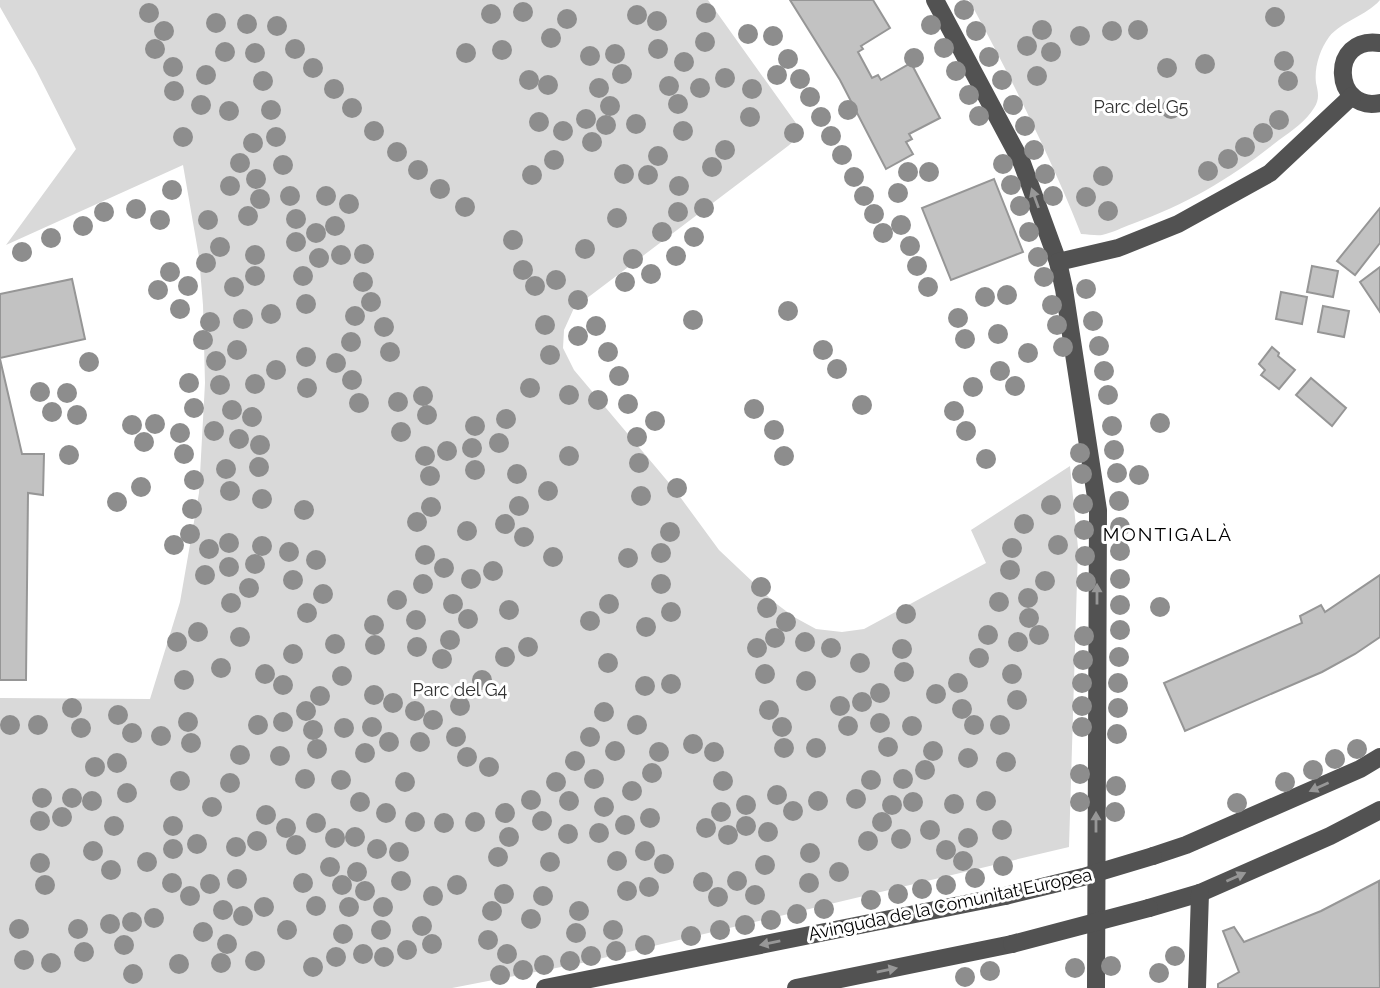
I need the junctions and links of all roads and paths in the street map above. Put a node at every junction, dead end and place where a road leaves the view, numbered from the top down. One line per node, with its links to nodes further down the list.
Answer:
1 (935, 0): 5 (street, one-way to 1)
2 (1377, 38): 3 (street)
3 (1352, 96): 4 (street); 5 (street)
4 (1380, 103)
5 (1058, 262): 11 (street, one-way to 5)
6 (1380, 757): 9 (street, Avinguda de la Comunitat Europea, one-way to 9, bridge)
7 (1380, 810): 8 (street, one-way to 7)
8 (1200, 893): 10 (street, one-way to 8, bridge); 12 (street)
9 (545, 988)
10 (796, 988)
11 (1096, 988)
12 (1197, 988)

